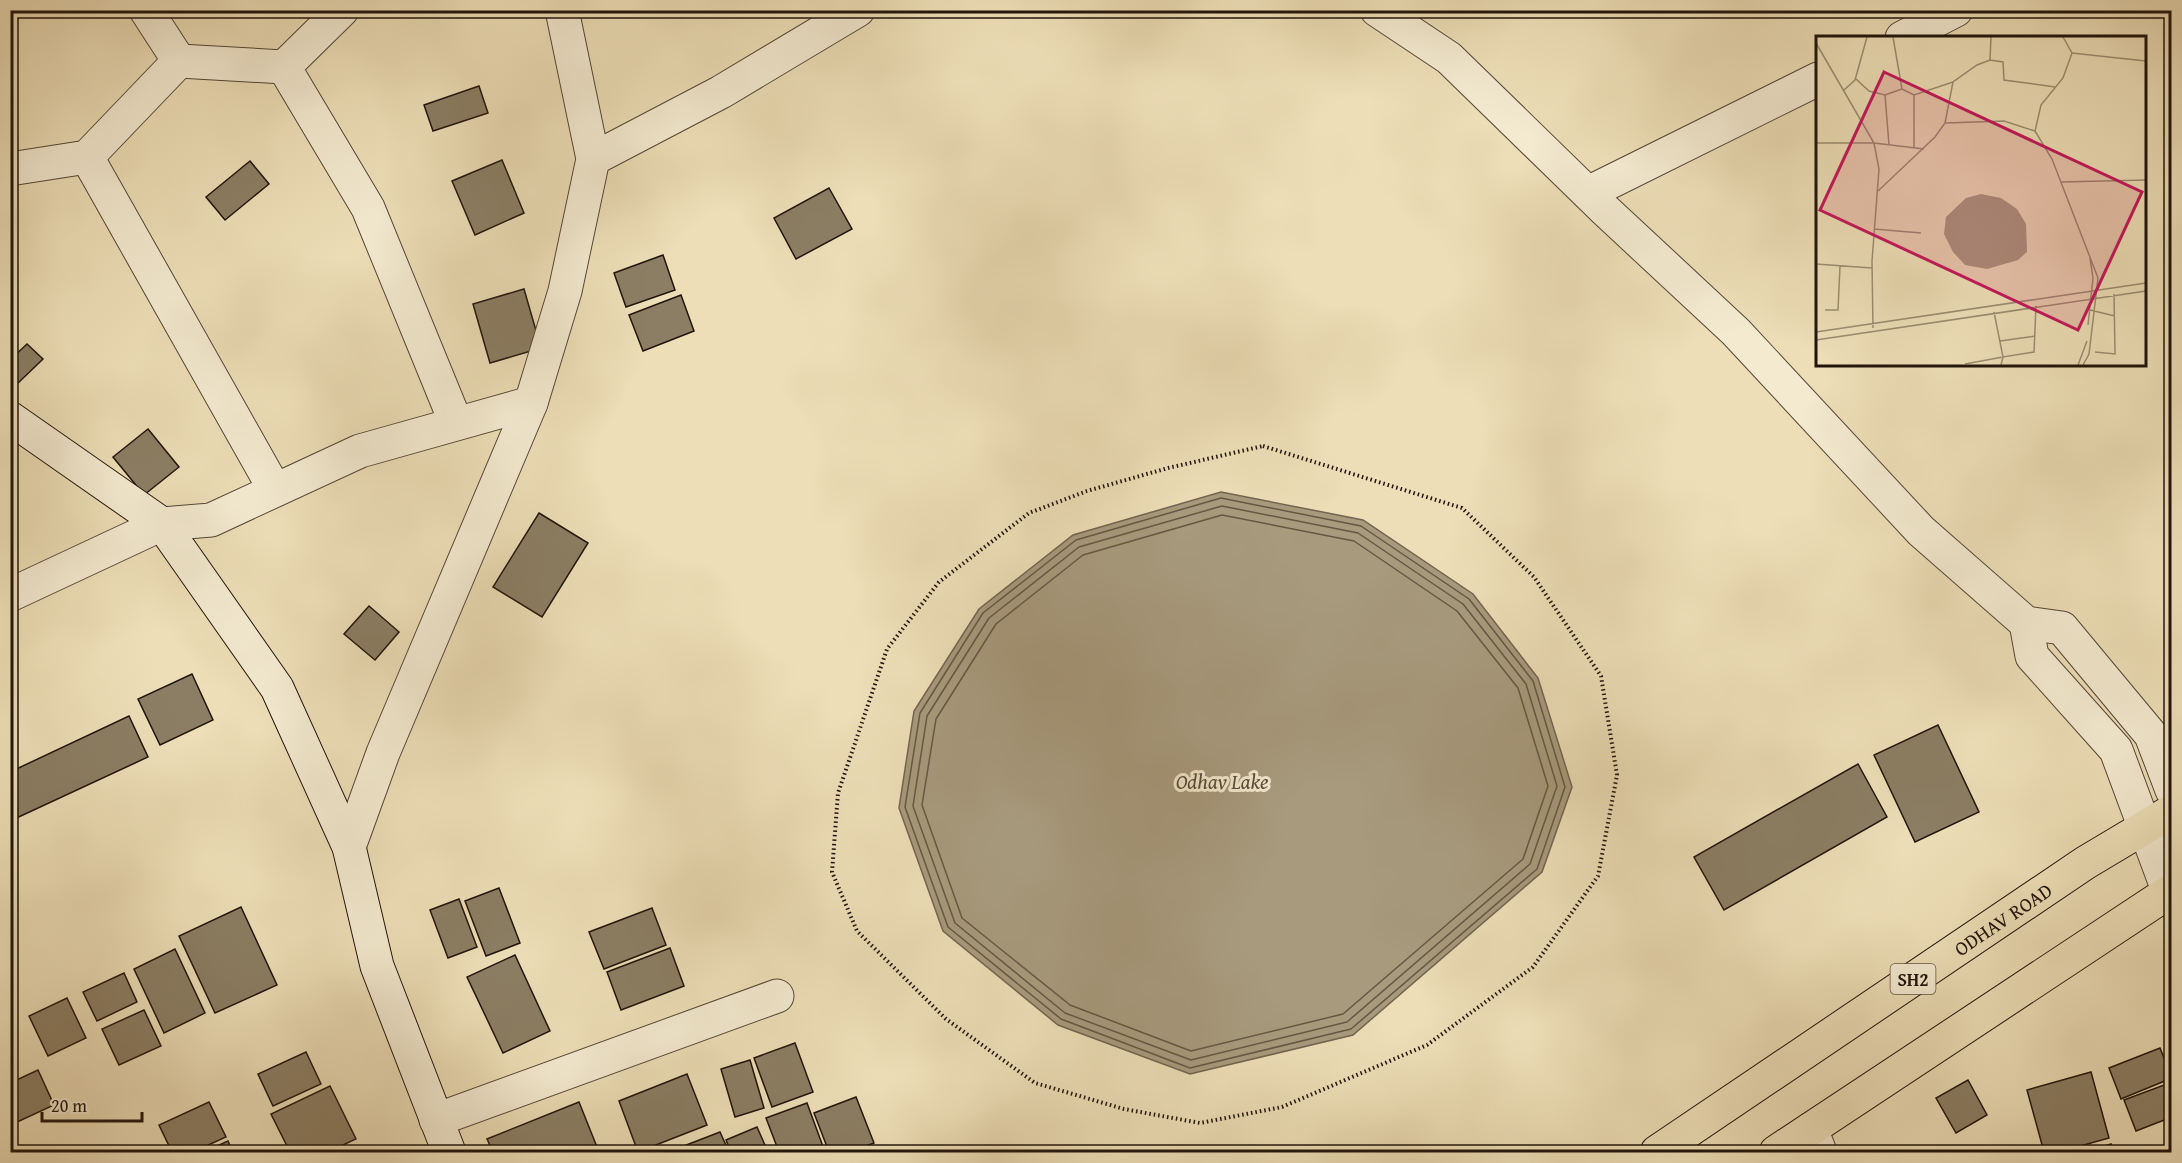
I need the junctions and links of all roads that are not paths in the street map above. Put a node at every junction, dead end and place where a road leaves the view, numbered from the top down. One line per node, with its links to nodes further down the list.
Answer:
1 (146, 10): 8 (street)
2 (342, 10): 9 (street)
3 (562, 10): 12 (street)
4 (858, 10): 12 (street)
5 (1377, 10): 14 (street)
6 (1956, 10): 7 (street)
7 (1906, 36)
8 (178, 61): 9 (street); 11 (street)
9 (284, 67): 17 (street)
10 (1816, 81): 14 (street)
11 (87, 158): 13 (street); 18 (street)
12 (593, 159): 15 (street)
13 (10, 169)
14 (1588, 193): 21 (street)
15 (531, 403): 17 (street); 24 (street)
16 (10, 418): 19 (street)
17 (454, 424): 18 (street)
18 (275, 490): 19 (street)
19 (162, 524): 20 (street); 24 (street)
20 (10, 595)
21 (2026, 623): 22 (street); 23 (street)
22 (2172, 790)
23 (2158, 819): 25 (street); 30 (main road, ODHAV ROAD / SH2)
24 (349, 847): 27 (street)
25 (2171, 894): 28 (main road)
26 (777, 996): 27 (street)
27 (436, 1120): 29 (street)
28 (1816, 1141): 31 (main road)
29 (449, 1152)
30 (1657, 1152)
31 (1776, 1152)

